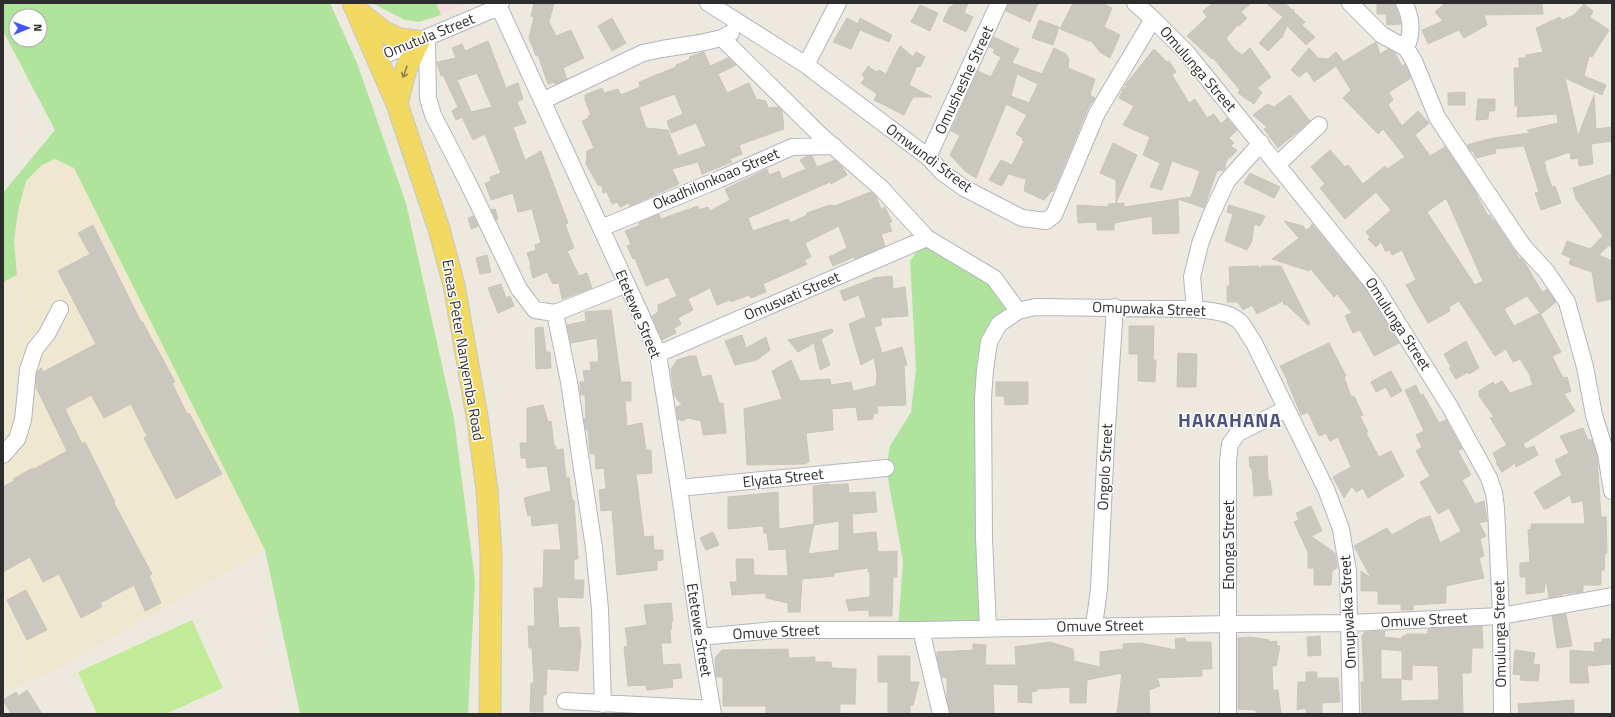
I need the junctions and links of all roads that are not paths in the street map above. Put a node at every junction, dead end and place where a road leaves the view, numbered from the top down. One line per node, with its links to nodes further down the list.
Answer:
1 (708, 3): 10 (street, Omwundi Street)
2 (838, 3): 15 (street)
3 (999, 3): 21 (street, Omusheshe Street)
4 (1135, 3): 9 (street, Omulunga Street)
5 (1350, 3): 13 (street)
6 (1404, 3): 13 (street)
7 (500, 5): 12 (street, Omutula Street); 16 (street, Etetewe Street)
8 (356, 7): 12 (main road); 14 (main road, Eneas Peter Nanyemba Road)
9 (1153, 18): 19 (street, Omulunga Street); 21 (street, Omwundi Street)
10 (741, 24): 11 (street); 15 (street, Omwundi Street)
11 (722, 38): 16 (street); 20 (street)
12 (423, 40): 14 (street, Omutula Street); 17 (main road, one-way to 17); 30 (street)
13 (1406, 48): 36 (street)
14 (378, 58): 17 (main road, Eneas Peter Nanyemba Road)
15 (806, 65): 21 (street, Omwundi Street)
16 (542, 101): 23 (street, Etetewe Street)
17 (397, 104): 49 (main road, Eneas Peter Nanyemba Road)
18 (1319, 124): 22 (street)
19 (1261, 143): 22 (street, Omulunga Street); 28 (street)
20 (834, 146): 23 (street, Okadhilonkoao Street); 24 (street)
21 (928, 157)
22 (1278, 164): 38 (street, Omulunga Street)
23 (601, 228): 25 (street, Etetewe Street)
24 (927, 238): 29 (street); 31 (street, Omusvati Street)
25 (627, 284): 30 (street); 31 (street, Etetewe Street)
26 (1115, 307): 28 (street, Omupwaka Street); 29 (street, Omupwaka Street); 41 (street, Ongolo Street)
27 (60, 309): 33 (street)
28 (1194, 309): 32 (street, Omupwaka Street)
29 (1018, 311): 42 (street, Omupwaka Street)
30 (555, 313): 46 (street)
31 (658, 354): 35 (street, Etetewe Street)
32 (1286, 409): 39 (street, Omupwaka Street); 40 (street, Ehonga Street)
33 (3, 455)
34 (886, 468): 35 (street, Elyata Street)
35 (679, 488): 44 (street, Etetewe Street)
36 (1612, 491)
37 (1612, 596): 38 (street, Omuve Street)
38 (1501, 616): 39 (street, Omuve Street); 53 (street, Omulunga Street)
39 (1350, 623): 40 (street, Omuve Street); 52 (street, Omupwaka Street)
40 (1229, 624): 41 (street, Omuve Street); 51 (street, Ehonga Street)
41 (1094, 626): 42 (street, Omuve Street)
42 (988, 628): 43 (street, Omuve Street)
43 (921, 630): 44 (street, Omuve Street); 50 (street)
44 (700, 637): 48 (street, Etetewe Street)
45 (565, 701): 47 (street)
46 (603, 704): 47 (street); 48 (street)
47 (586, 708)
48 (712, 712)
49 (490, 714)
50 (941, 714)
51 (1228, 714)
52 (1351, 714)
53 (1502, 714)

